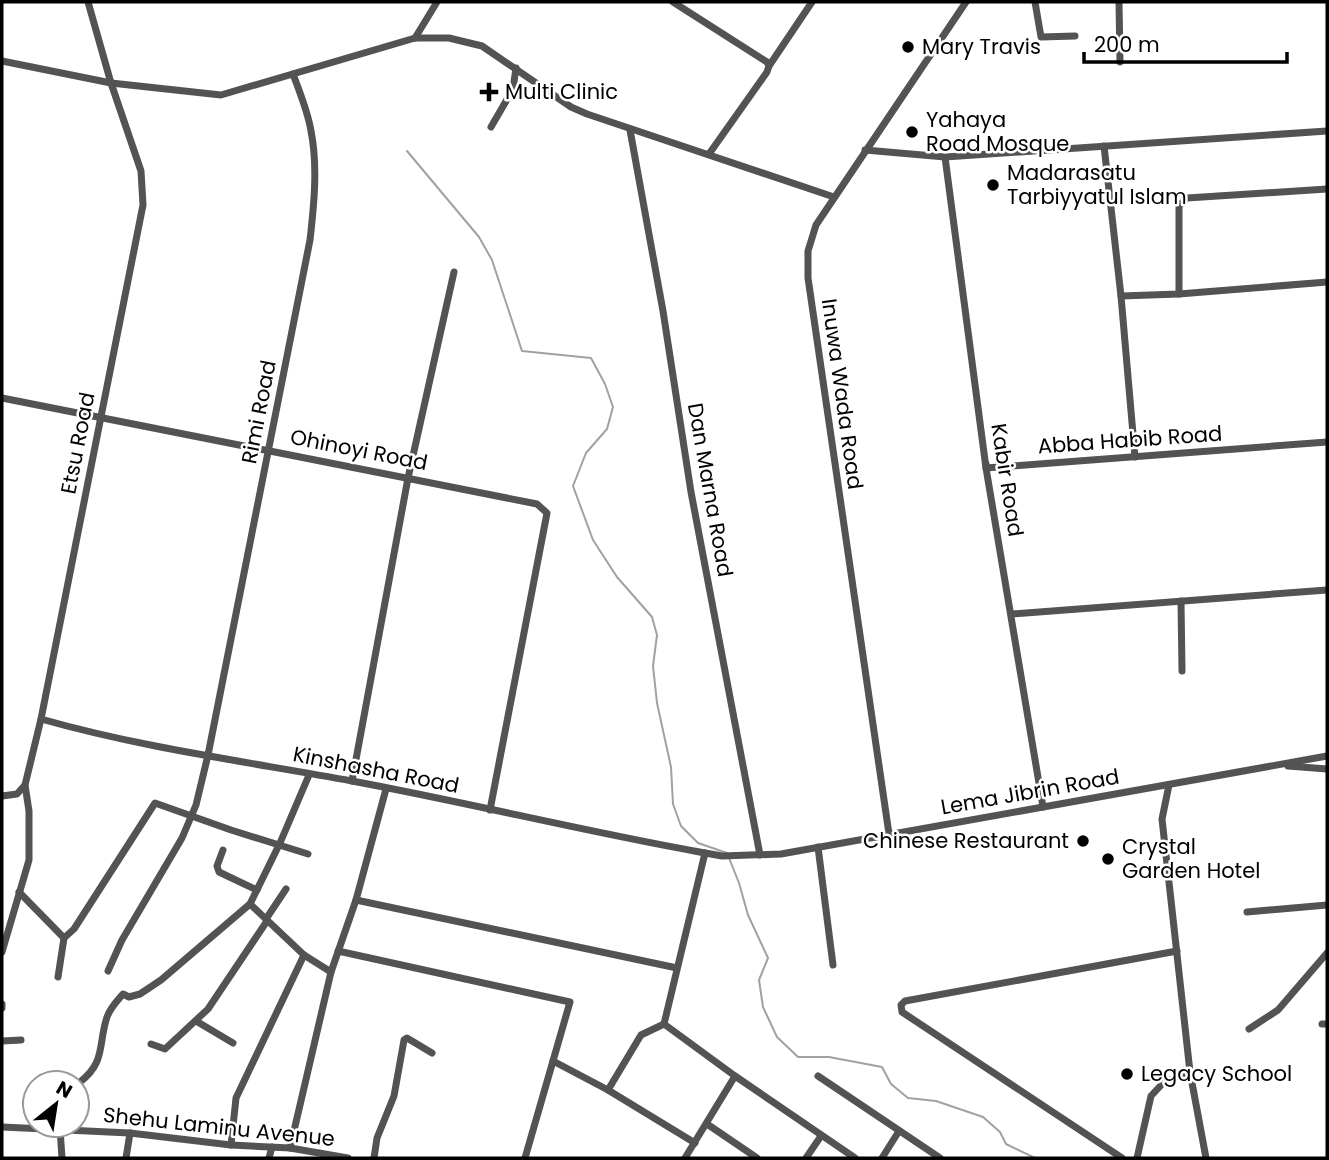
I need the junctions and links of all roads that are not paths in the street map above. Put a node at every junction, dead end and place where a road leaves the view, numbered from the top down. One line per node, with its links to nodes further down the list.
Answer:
1 (88, 2): 15 (street, Etsu Road)
2 (437, 2): 9 (street)
3 (673, 2): 12 (street)
4 (812, 2): 12 (street)
5 (966, 2): 20 (street, Inuwa Wada Road)
6 (1035, 2): 8 (street)
7 (1119, 2): 11 (street)
8 (1075, 36)
9 (415, 38): 13 (street); 14 (street)
10 (2, 61): 15 (street)
11 (1120, 62)
12 (769, 66): 21 (street)
13 (516, 68): 16 (street); 17 (street)
14 (293, 74): 15 (street); 33 (street, Rimi Road)
15 (111, 83): 31 (street, Etsu Road)
16 (491, 127)
17 (630, 130): 21 (street); 61 (street, Dan Marna Road)
18 (1327, 131): 19 (street)
19 (1104, 146): 22 (street); 29 (street)
20 (865, 150): 22 (street); 24 (street, Inuwa Wada Road)
21 (709, 154): 24 (street)
22 (945, 157): 35 (street, Kabir Road)
23 (1327, 189): 28 (street)
24 (834, 197): 55 (street, Inuwa Wada Road)
25 (955, 250): 35 (street)
26 (454, 272): 36 (street)
27 (1327, 282): 28 (street)
28 (1179, 294): 29 (street)
29 (1121, 296): 34 (street)
30 (2, 398): 31 (street, Ohinoyi Road)
31 (101, 416): 33 (street, Ohinoyi Road); 41 (street, Etsu Road)
32 (1327, 442): 34 (street, Abba Habib Road)
33 (269, 450): 36 (street, Ohinoyi Road); 42 (street, Rimi Road)
34 (1135, 457): 35 (street, Abba Habib Road)
35 (986, 468): 39 (street, Kabir Road)
36 (408, 478): 47 (street); 53 (street, Ohinoyi Road)
37 (1327, 590): 38 (street)
38 (1181, 601): 39 (street); 40 (street)
39 (1012, 614): 52 (street, Kabir Road)
40 (1182, 671)
41 (41, 719): 42 (street, Kinshasha Road); 48 (street, Etsu Road)
42 (208, 755): 46 (street, Kinshasha Road); 54 (street, Rimi Road)
43 (1327, 755): 45 (street, Lema Jibrin Road)
44 (1327, 769): 45 (street)
45 (1245, 771): 49 (street, Lema Jibrin Road)
46 (309, 775): 47 (street, Kinshasha Road); 56 (street)
47 (352, 781): 50 (street, Kinshasha Road)
48 (25, 785): 51 (street); 65 (street)
49 (1169, 785): 52 (street, Lema Jibrin Road); 73 (street)
50 (386, 789): 53 (street, Kinshasha Road); 66 (street)
51 (2, 796)
52 (1043, 807): 55 (street, Lema Jibrin Road)
53 (490, 810): 59 (street, Kinshasha Road)
54 (191, 816): 56 (street); 71 (street); 79 (street, Rimi Road)
55 (889, 834): 57 (street, Lema Jibrin Road)
56 (280, 844): 60 (street); 64 (street)
57 (818, 847): 61 (street, Lema Jibrin Road); 77 (street)
58 (223, 850): 64 (street)
59 (705, 853): 62 (street, Kinshasha Road); 78 (street)
60 (309, 854)
61 (760, 855): 62 (street, Lema Jibrin Road)
62 (722, 856)
63 (286, 889): 70 (street)
64 (257, 890): 67 (street)
65 (19, 892): 71 (street); 74 (street)
66 (356, 900): 72 (street); 78 (street)
67 (250, 904): 70 (street); 92 (street)
68 (1327, 905): 69 (street)
69 (1247, 912)
70 (266, 920): 76 (street); 82 (street)
71 (64, 938): 81 (street)
72 (338, 951): 80 (street); 90 (street)
73 (1177, 951): 91 (street); 120 (street)
74 (2, 952)
75 (1327, 953): 84 (street)
76 (304, 955): 80 (street); 105 (street)
77 (833, 965)
78 (677, 968): 83 (street)
79 (108, 971)
80 (331, 972): 107 (street)
81 (58, 977)
82 (196, 1021): 87 (street); 88 (street)
83 (664, 1024): 93 (street); 95 (street)
84 (1248, 1029)
85 (22, 1040): 86 (street)
86 (2, 1041)
87 (233, 1043)
88 (151, 1044)
89 (432, 1053): 112 (street)
90 (553, 1061): 95 (street); 113 (street)
91 (1191, 1072): 121 (street); 122 (street)
92 (91, 1074)
93 (735, 1076): 96 (street); 102 (street)
94 (818, 1076): 100 (street)
95 (608, 1090): 104 (street)
96 (708, 1124): 104 (street); 115 (street)
97 (2, 1128): 98 (street, Shehu Laminu Avenue)
98 (21, 1128)
99 (91, 1131): 101 (street, Shehu Laminu Avenue)
100 (899, 1131): 118 (street); 119 (street)
101 (130, 1133): 105 (street, Shehu Laminu Avenue); 109 (street)
102 (821, 1136): 116 (street); 117 (street)
103 (61, 1139): 108 (street)
104 (695, 1143): 114 (street)
105 (231, 1145): 106 (street, Shehu Laminu Avenue)
106 (272, 1147): 107 (street, Shehu Laminu Avenue); 110 (street)
107 (290, 1148): 111 (street, Shehu Laminu Avenue)
108 (62, 1158)
109 (126, 1158)
110 (269, 1158)
111 (348, 1158)
112 (374, 1158)
113 (525, 1158)
114 (685, 1158)
115 (757, 1158)
116 (806, 1158)
117 (855, 1158)
118 (882, 1158)
119 (940, 1158)
120 (1122, 1158)
121 (1137, 1158)
122 (1206, 1158)

